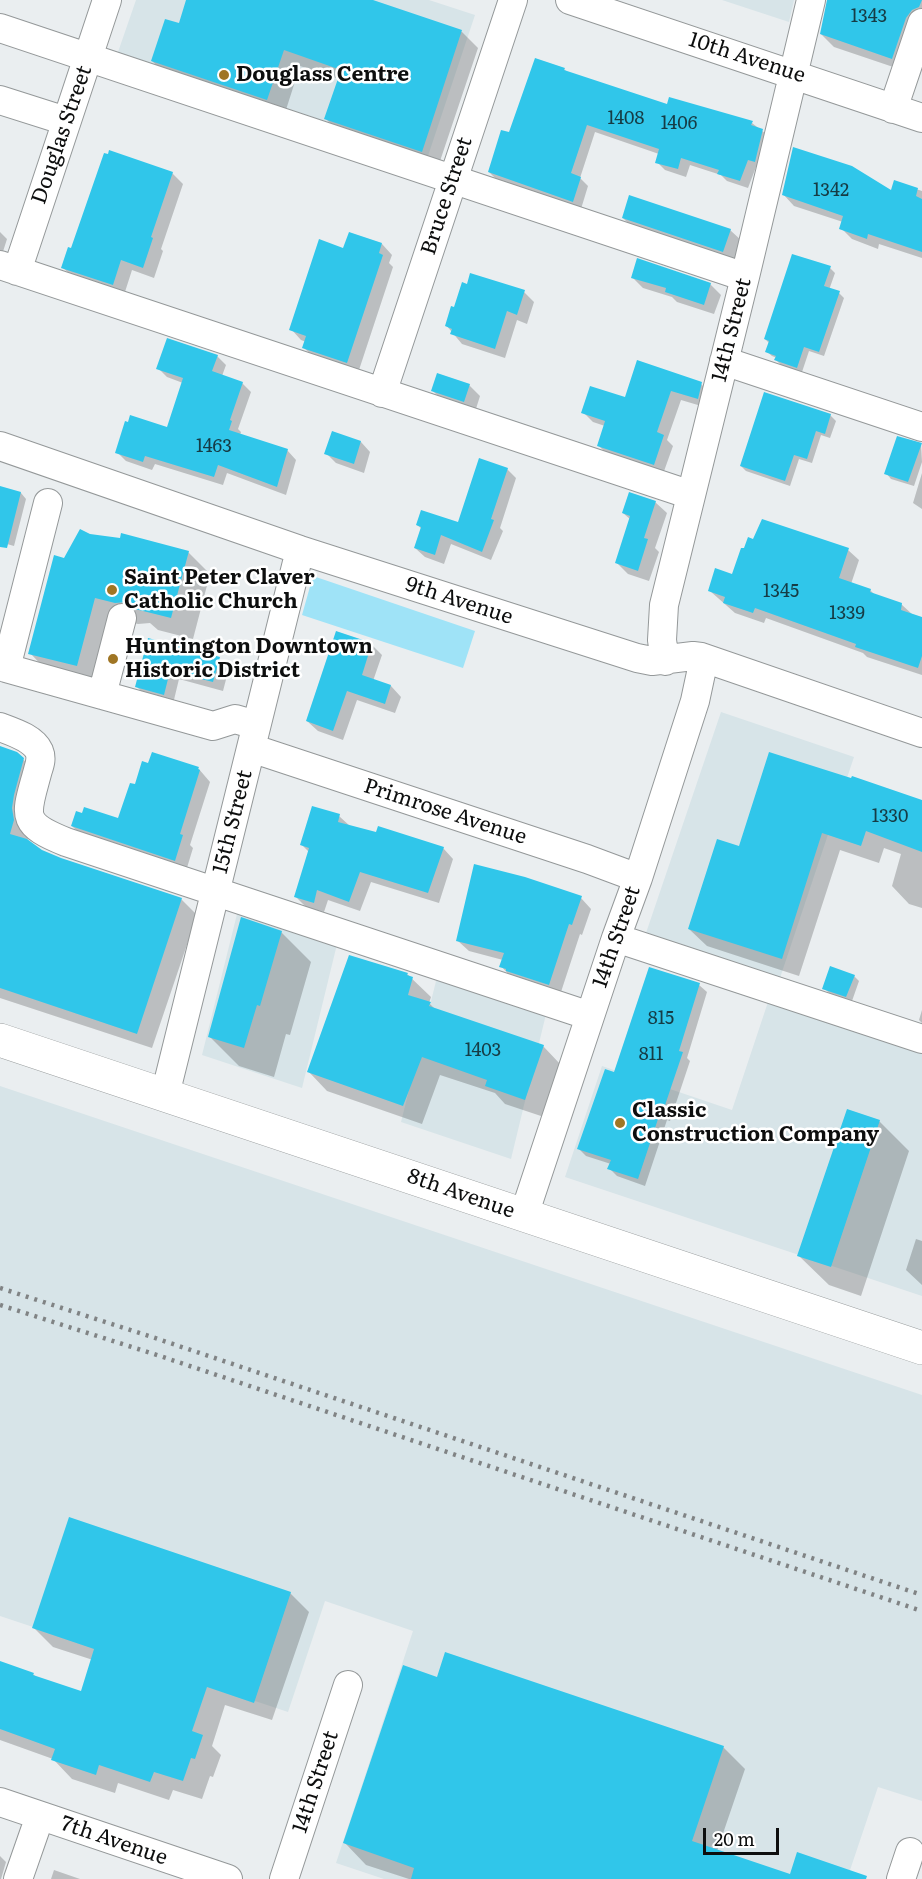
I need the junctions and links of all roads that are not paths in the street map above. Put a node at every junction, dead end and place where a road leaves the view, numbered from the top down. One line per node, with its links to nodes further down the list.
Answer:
1 (107, 0): 7 (street, Douglas Street)
2 (513, 0): 13 (street, Bruce Street)
3 (570, 0): 8 (street, 10th Avenue)
4 (811, 0): 8 (street, 14th Street)
5 (922, 22): 10 (street)
6 (0, 28): 7 (street)
7 (88, 58): 12 (street, Douglas Street); 13 (street)
8 (793, 74): 10 (street, 10th Avenue); 15 (street, 14th Street)
9 (0, 100): 12 (street)
10 (893, 109): 11 (street, 10th Avenue)
11 (922, 118)
12 (66, 121): 14 (street, Douglas Street)
13 (453, 178): 15 (street); 17 (street, Bruce Street)
14 (8, 268): 17 (street)
15 (745, 277): 16 (street, 14th Street)
16 (724, 361): 18 (street); 20 (street, 14th Street)
17 (382, 393): 20 (street)
18 (922, 427)
19 (0, 446): 22 (street, 9th Avenue)
20 (691, 495): 25 (street, 14th Street)
21 (48, 503): 26 (street, Primrose Avenue)
22 (300, 550): 25 (street, 9th Avenue); 29 (street, 15th Street)
23 (122, 618): 26 (street)
24 (701, 657): 25 (street, 9th Avenue); 28 (street, 9th Avenue); 30 (street, 14th Street)
25 (665, 661)
26 (102, 695): 29 (street, Primrose Avenue)
27 (0, 727): 31 (street)
28 (922, 733)
29 (253, 736): 30 (street, Primrose Avenue); 31 (street, 15th Street)
30 (638, 878): 32 (street, 14th Street)
31 (216, 891): 33 (street); 36 (street, 15th Street)
32 (616, 938): 33 (street, 14th Street); 34 (street)
33 (590, 1016): 37 (street, 14th Street)
34 (922, 1039)
35 (0, 1040): 36 (main road, 8th Avenue)
36 (165, 1095): 37 (main road, 8th Avenue)
37 (524, 1215): 38 (main road, 8th Avenue)
38 (922, 1348)
39 (348, 1685): 45 (street, 14th Street)
40 (0, 1802): 41 (street, 7th Avenue)
41 (40, 1816): 43 (street); 44 (street, 7th Avenue)
42 (910, 1852): 46 (street)
43 (18, 1879)
44 (228, 1879)
45 (284, 1879)
46 (901, 1879)

